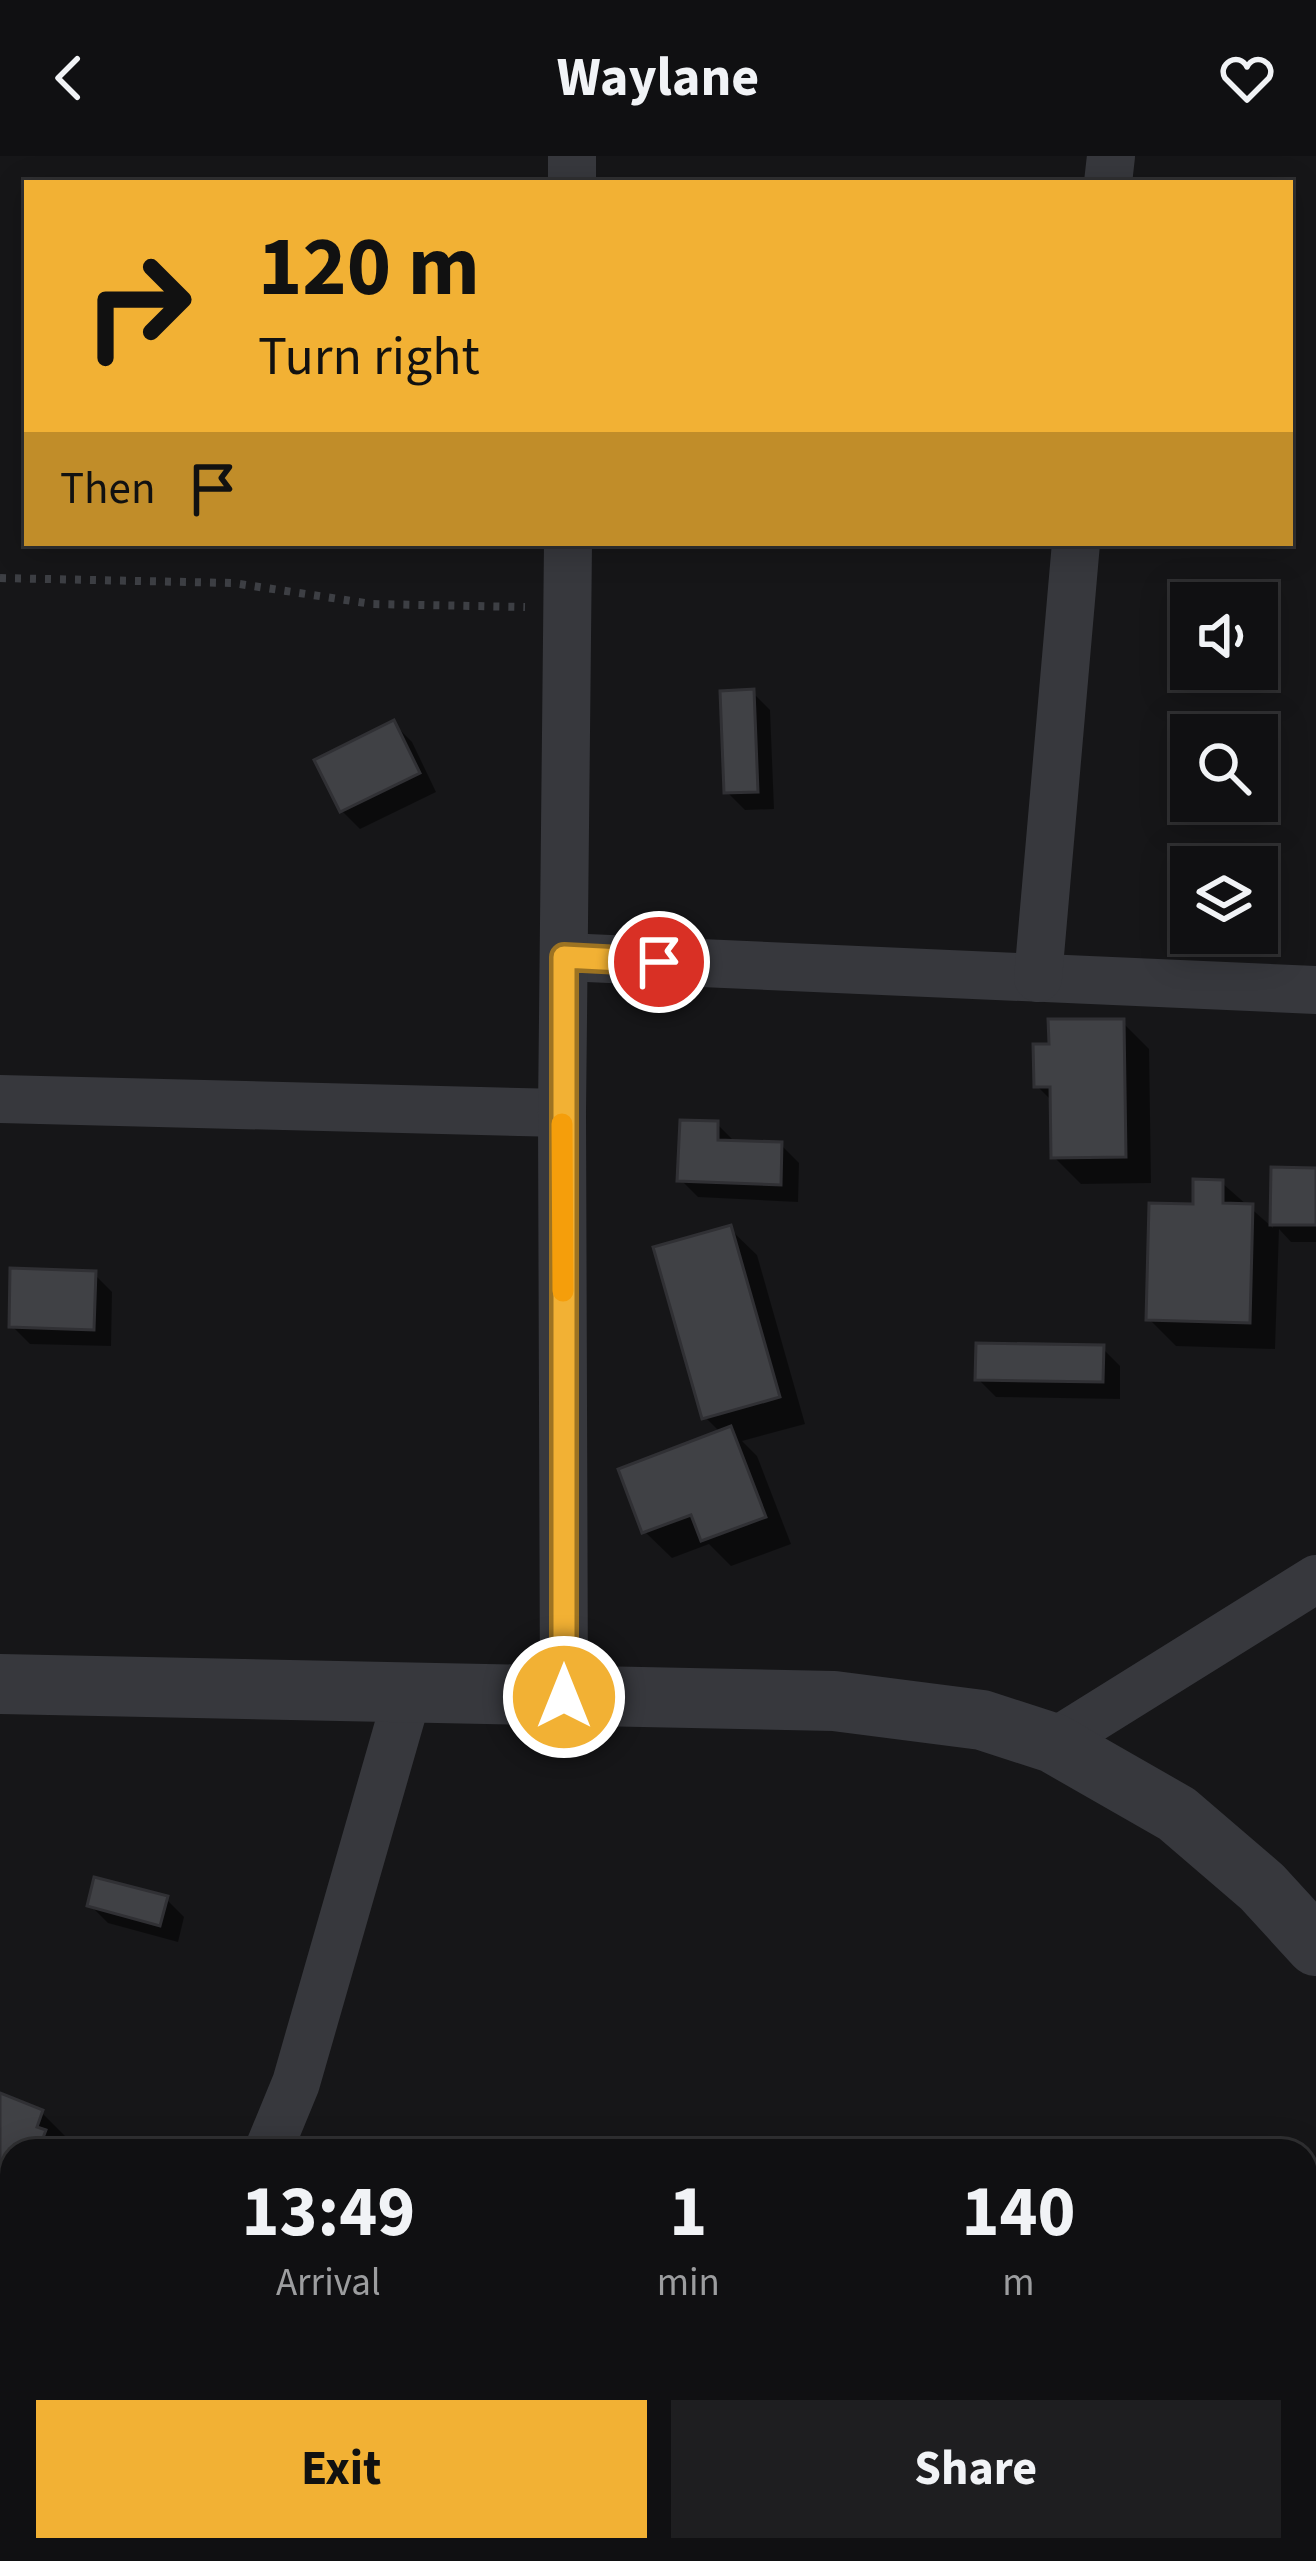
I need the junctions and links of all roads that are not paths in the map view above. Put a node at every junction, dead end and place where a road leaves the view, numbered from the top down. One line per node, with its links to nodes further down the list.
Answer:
1 (568, 546): 3 (street)
2 (1076, 546): 4 (street)
3 (564, 957): 4 (street); 7 (street)
4 (1038, 978): 5 (street)
5 (1316, 991)
6 (0, 1099): 7 (street)
7 (562, 1113): 11 (street)
8 (1316, 1579): 12 (street)
9 (0, 1684): 10 (street)
10 (408, 1693): 11 (street); 14 (street)
11 (564, 1697): 12 (street)
12 (1053, 1743): 13 (street)
13 (1316, 1946)
14 (273, 2139)

